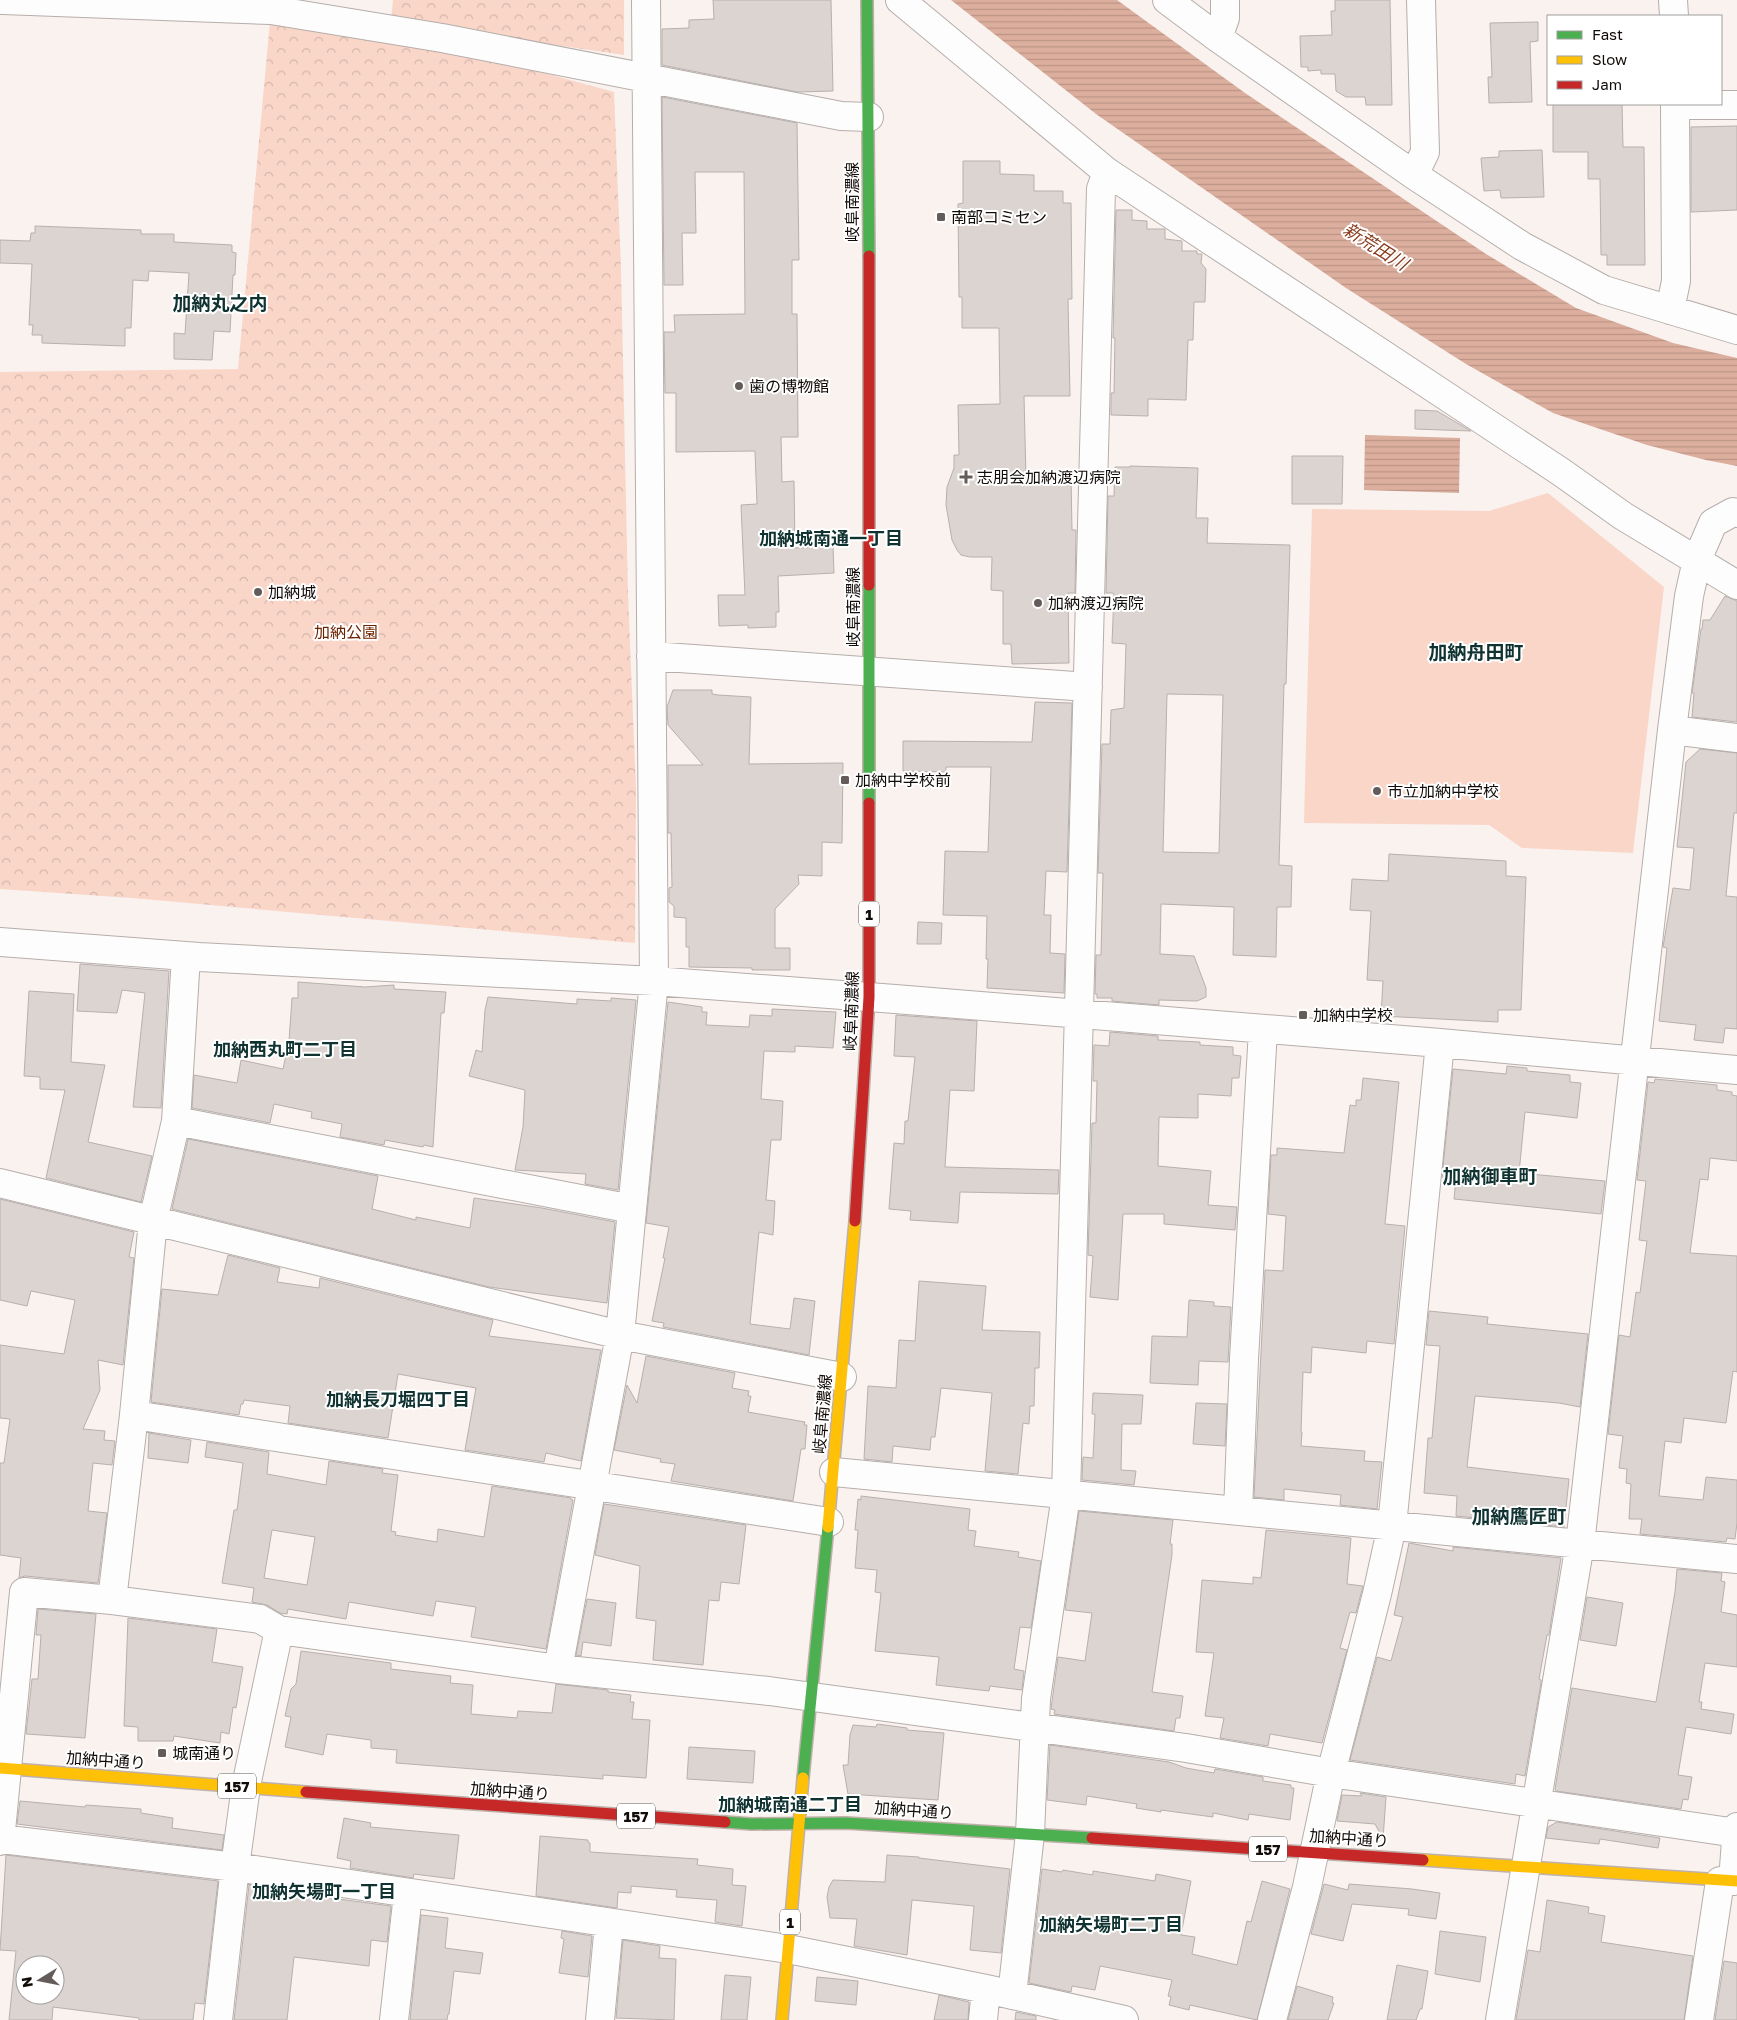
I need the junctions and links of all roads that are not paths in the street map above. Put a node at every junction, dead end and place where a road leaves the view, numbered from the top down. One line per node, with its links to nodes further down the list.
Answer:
1 (3, 0): 11 (street)
2 (646, 0): 11 (street)
3 (866, 0): 15 (main road, 岐阜南濃線 / 1)
4 (900, 0): 16 (street)
5 (1167, 0): 10 (street)
6 (1224, 0): 10 (street)
7 (1422, 0): 17 (street)
8 (1673, 0): 9 (street)
9 (1674, 15)
10 (1218, 38): 17 (street)
11 (647, 79): 15 (street); 23 (street)
12 (1675, 105): 18 (street)
13 (1722, 105): 14 (street)
14 (1737, 105)
15 (868, 117): 24 (main road, 岐阜南濃線 / 1)
16 (1107, 172): 21 (street); 25 (street)
17 (1414, 175): 18 (street)
18 (1670, 310): 19 (street)
19 (1737, 330)
20 (1737, 513): 21 (street)
21 (1697, 560): 22 (street); 26 (street)
22 (1737, 585)
23 (651, 656): 24 (street); 30 (street)
24 (869, 672): 25 (street); 31 (main road, 岐阜南濃線 / 1)
25 (1088, 687): 32 (street)
26 (1672, 730): 27 (street); 35 (street)
27 (1737, 738)
28 (0, 942): 29 (street)
29 (186, 956): 30 (street); 37 (street)
30 (654, 981): 31 (street); 39 (street)
31 (868, 997): 32 (street); 42 (main road, 岐阜南濃線 / 1)
32 (1080, 1013): 33 (street); 46 (street)
33 (1263, 1030): 34 (street); 47 (street)
34 (1440, 1043): 35 (street); 49 (street)
35 (1634, 1062): 36 (street); 50 (street)
36 (1737, 1070)
37 (176, 1122): 39 (street); 40 (street)
38 (0, 1183): 40 (street)
39 (632, 1209): 41 (street)
40 (154, 1221): 41 (street); 43 (street)
41 (620, 1335): 42 (street); 45 (street)
42 (842, 1377): 44 (main road, 岐阜南濃線 / 1)
43 (134, 1415): 45 (street); 52 (street)
44 (834, 1472): 46 (street); 48 (main road, 岐阜南濃線 / 1)
45 (592, 1485): 48 (street); 54 (street)
46 (1066, 1494): 47 (street); 56 (street)
47 (1238, 1511): 49 (street)
48 (829, 1522): 55 (main road, 岐阜南濃線 / 1)
49 (1392, 1526): 50 (street); 58 (street)
50 (1580, 1544): 51 (street); 60 (street)
51 (1737, 1559)
52 (112, 1600): 53 (street); 57 (street)
53 (279, 1630): 54 (street); 59 (street)
54 (558, 1669): 55 (street)
55 (811, 1697): 56 (street); 61 (main road, 岐阜南濃線 / 1)
56 (1034, 1728): 58 (street); 63 (street)
57 (3, 1768): 59 (main road, 加納中通り / 157); 64 (street)
58 (1332, 1773): 60 (street); 65 (street)
59 (246, 1786): 61 (main road, 加納中通り / 157); 66 (street)
60 (1538, 1803): 62 (street); 67 (street)
61 (798, 1824): 63 (main road, 加納中通り / 157); 71 (main road, 岐阜南濃線 / 1)
62 (1737, 1830): 68 (street)
63 (1030, 1834): 65 (main road, 加納中通り / 157); 72 (street)
64 (0, 1840): 66 (street)
65 (1314, 1852): 67 (main road, 加納中通り / 157); 79 (street)
66 (234, 1868): 69 (street); 73 (street)
67 (1526, 1868): 68 (main road, 加納中通り / 157); 80 (street)
68 (1730, 1881): 81 (street)
69 (408, 1894): 70 (street); 74 (street)
70 (610, 1924): 71 (street); 75 (street)
71 (788, 1949): 72 (street); 76 (main road, 岐阜南濃線 / 1)
72 (999, 1992): 77 (street); 78 (street)
73 (218, 2020)
74 (394, 2020)
75 (600, 2020)
76 (782, 2020)
77 (983, 2020)
78 (1124, 2020)
79 (1272, 2020)
80 (1500, 2020)
81 (1699, 2020)

